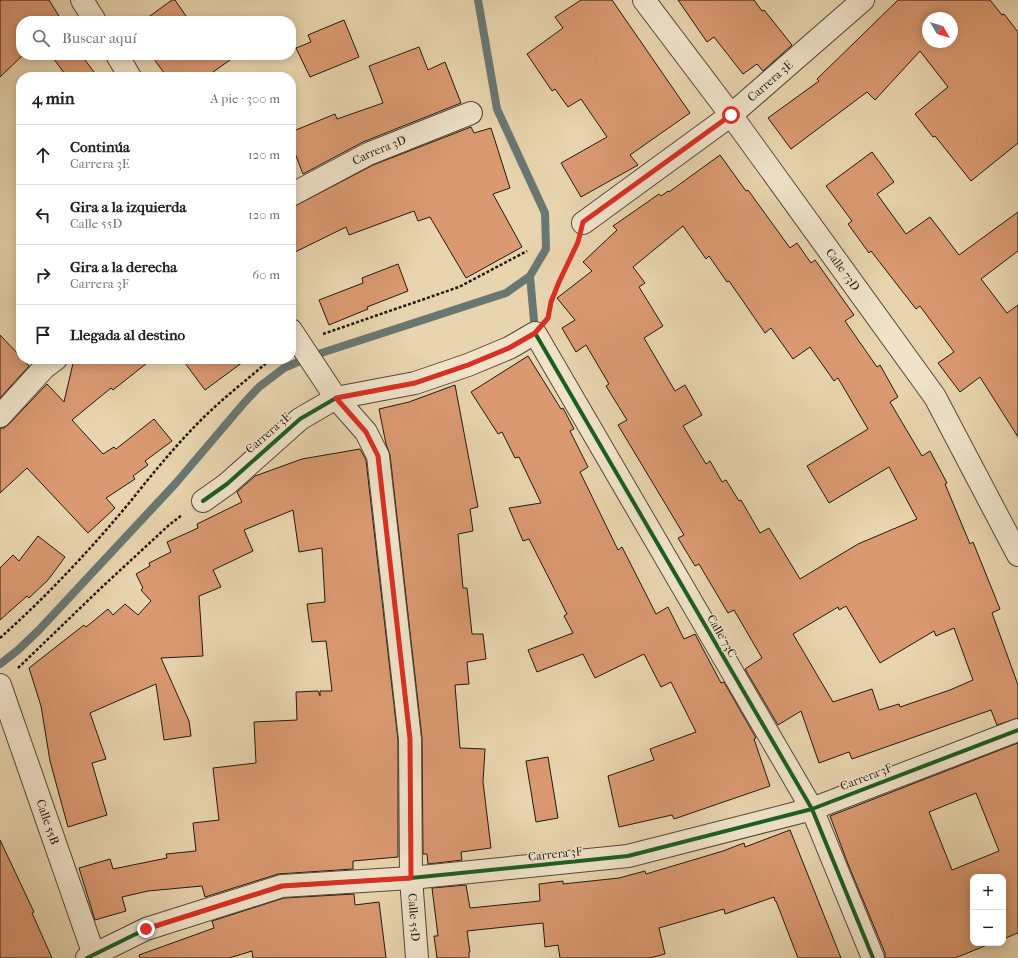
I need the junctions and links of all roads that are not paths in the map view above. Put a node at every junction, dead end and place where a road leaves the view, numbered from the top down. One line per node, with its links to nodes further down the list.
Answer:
1 (82, 0): 4 (street)
2 (644, 0): 8 (street, Calle 73D)
3 (862, 0): 8 (street, Carrera 3E)
4 (92, 16)
5 (119, 60): 6 (street)
6 (127, 72)
7 (471, 113): 9 (street, Carrera 3D)
8 (731, 115): 10 (street, Carrera 3E); 17 (street, Calle 73D)
9 (296, 192)
10 (583, 222)
11 (535, 333): 14 (street, Carrera 3E); 20 (street, Calle 73C)
12 (296, 338): 14 (street, Calle 55D)
13 (49, 364): 15 (street)
14 (336, 398): 16 (street, Carrera 3E); 21 (street, Calle 55D)
15 (0, 416)
16 (203, 501)
17 (1018, 555)
18 (0, 685): 22 (street, Calle 55B)
19 (1018, 730): 20 (street, Carrera 3F)
20 (812, 809): 21 (street, Carrera 3F); 24 (street, Calle 73C)
21 (411, 878): 22 (street, Carrera 3F); 23 (street, Calle 55D)
22 (92, 956)
23 (417, 958)
24 (873, 958)

